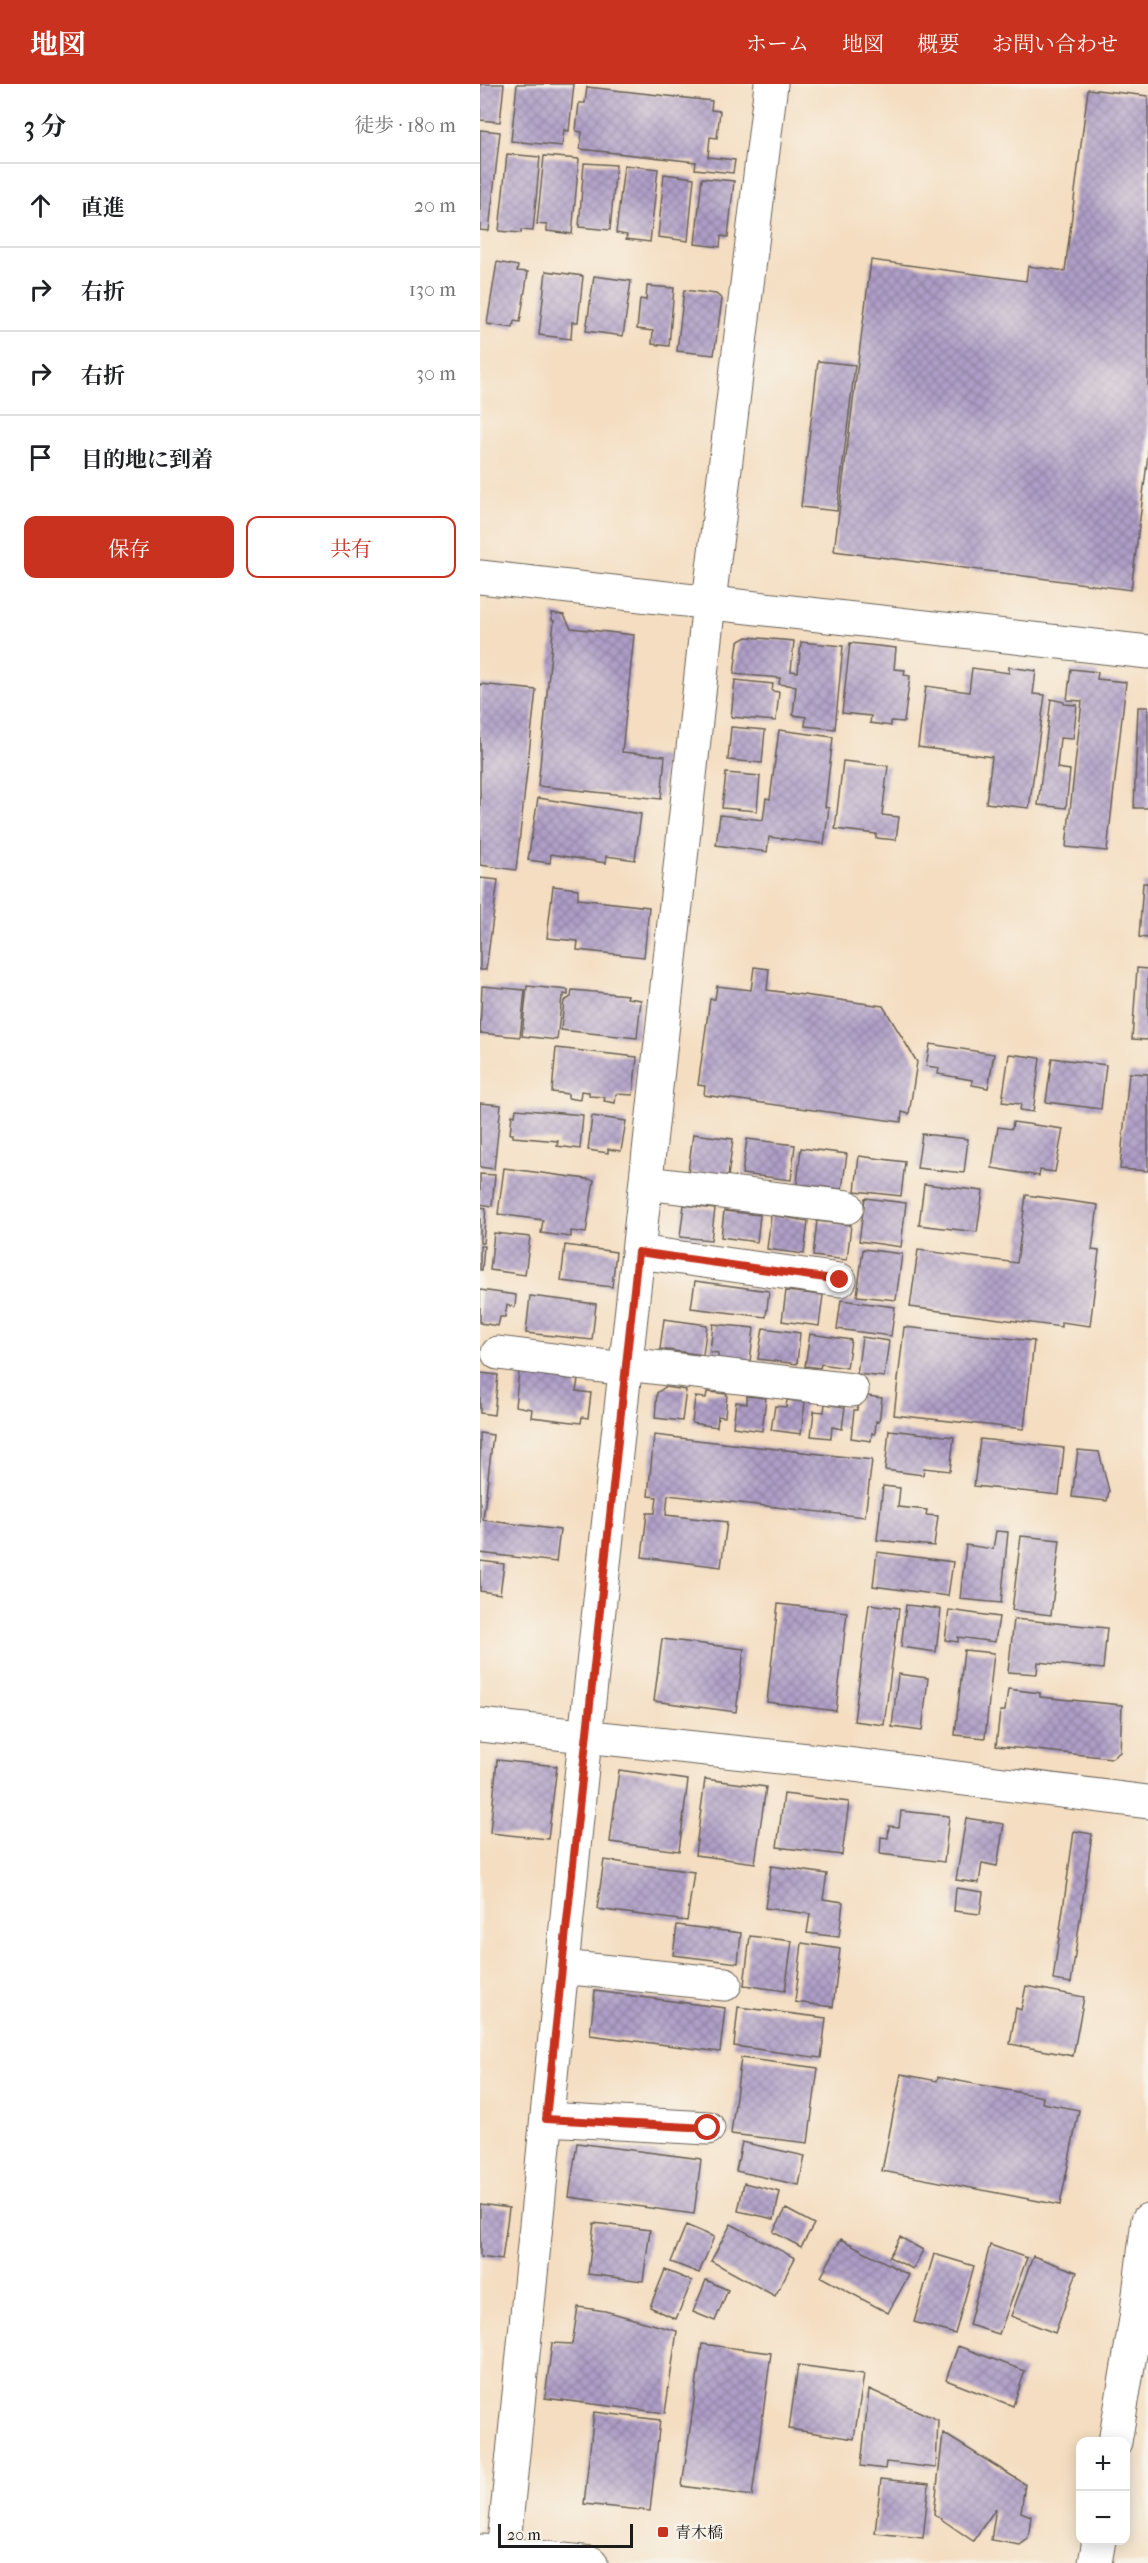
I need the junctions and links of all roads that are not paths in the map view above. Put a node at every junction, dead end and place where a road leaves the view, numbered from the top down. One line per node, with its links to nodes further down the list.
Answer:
1 (771, 84): 3 (street)
2 (480, 578): 3 (street)
3 (709, 602): 4 (street); 5 (street)
4 (1148, 652)
5 (646, 1183): 6 (street); 7 (street)
6 (847, 1207)
7 (638, 1252): 8 (street); 10 (street)
8 (840, 1280)
9 (498, 1353): 10 (street)
10 (626, 1367): 11 (street); 13 (street)
11 (852, 1390)
12 (480, 1725): 13 (street)
13 (585, 1738): 14 (street); 15 (street)
14 (1148, 1802)
15 (562, 1967): 16 (street); 17 (street)
16 (724, 1984)
17 (546, 2119): 18 (street); 22 (street)
18 (708, 2128)
19 (1148, 2220): 20 (street)
20 (1116, 2437)
21 (1098, 2545): 24 (street)
22 (495, 2556): 23 (street)
23 (591, 2563)
24 (1095, 2563)

